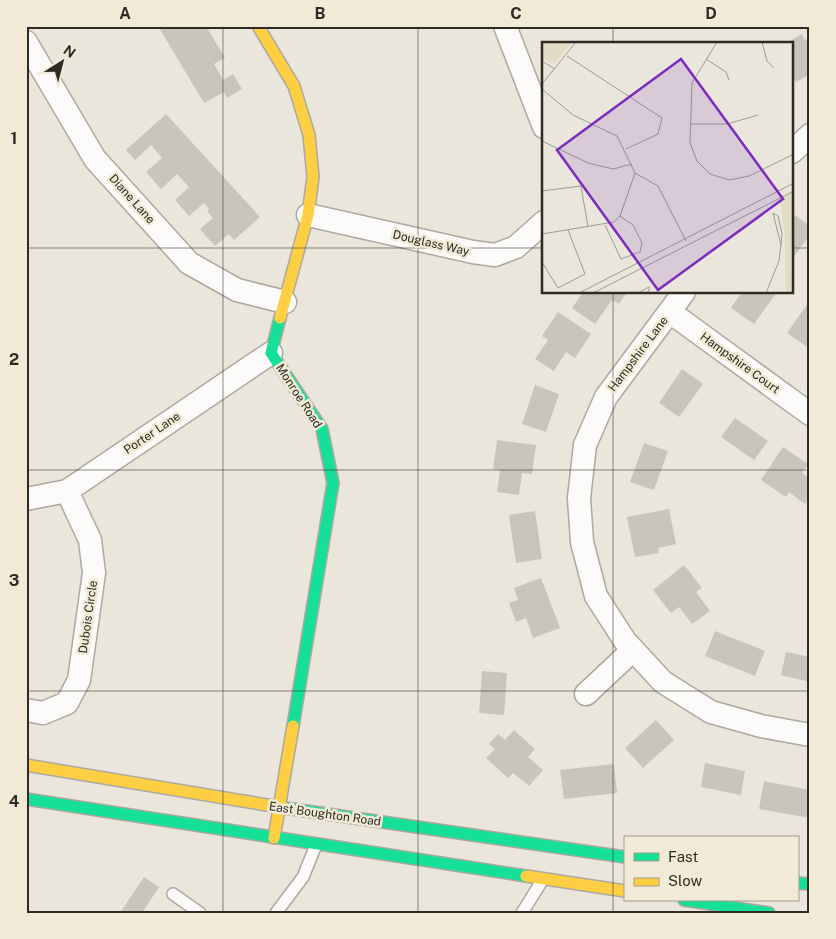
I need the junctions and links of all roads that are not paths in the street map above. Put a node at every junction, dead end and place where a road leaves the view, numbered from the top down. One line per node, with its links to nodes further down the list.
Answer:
1 (258, 26): 7 (main road, Monroe Road)
2 (505, 26): 4 (street)
3 (26, 42): 10 (street, Diane Lane)
4 (542, 122)
5 (810, 135): 6 (street)
6 (794, 150)
7 (308, 215): 8 (street, Douglass Way); 10 (main road, Monroe Road)
8 (542, 224)
9 (683, 294): 11 (street, Hampshire Lane)
10 (285, 302): 12 (main road, Monroe Road)
11 (670, 312): 13 (street, Hampshire Court); 16 (street, Hampshire Lane)
12 (271, 353): 14 (street, Porter Lane); 22 (main road, Monroe Road)
13 (810, 414)
14 (67, 491): 15 (street, Porter Lane); 18 (street, Dubois Circle)
15 (26, 499)
16 (633, 650): 17 (street); 19 (street, Hampshire Lane)
17 (586, 694)
18 (26, 710)
19 (810, 735)
20 (26, 765): 22 (main road, East Boughton Road)
21 (26, 799): 23 (main road)
22 (278, 807): 23 (main road, Monroe Road); 25 (main road, East Boughton Road)
23 (274, 838): 24 (main road)
24 (316, 844): 26 (main road); 32 (lane)
25 (624, 858)
26 (543, 880): 27 (main road); 33 (lane)
27 (624, 892)
28 (173, 894): 31 (lane)
29 (701, 902): 30 (main road)
30 (761, 909)
31 (200, 913)
32 (276, 913)
33 (522, 913)

